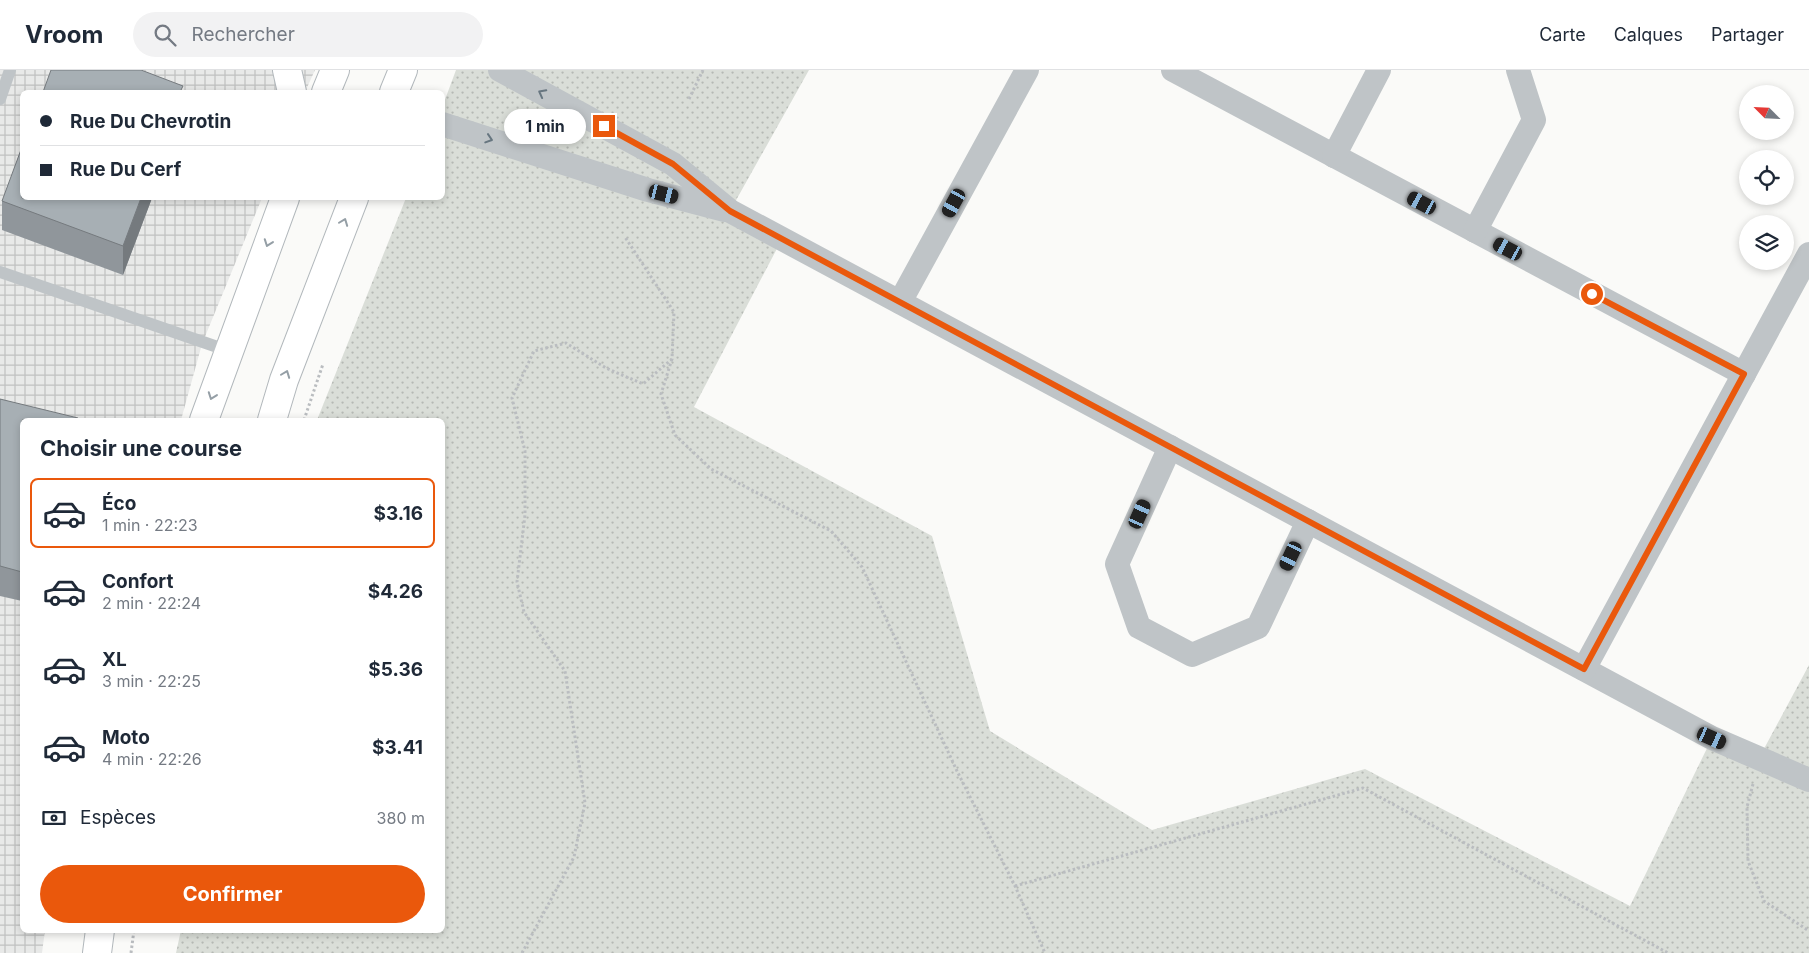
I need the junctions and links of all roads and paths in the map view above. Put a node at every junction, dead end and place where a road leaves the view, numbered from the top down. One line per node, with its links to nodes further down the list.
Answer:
1 (10, 70): 14 (lane)
2 (287, 70): 11 (street)
3 (335, 70): 12 (street)
4 (403, 70): 13 (street)
5 (500, 70): 20 (street, one-way to 5)
6 (704, 70): 15 (path)
7 (1027, 70): 25 (street)
8 (1173, 70): 17 (street)
9 (1379, 70): 17 (street)
10 (1518, 70): 21 (street)
11 (292, 90)
12 (327, 90)
13 (395, 90)
14 (0, 99)
15 (689, 99)
16 (445, 125): 20 (street, one-way to 20)
17 (1334, 156): 21 (street)
18 (283, 200): 26 (street, one-way to 26)
19 (353, 200): 30 (street, one-way to 19)
20 (730, 211): 25 (street)
21 (1474, 231): 28 (street)
22 (625, 237): 27 (path)
23 (1809, 254): 28 (street)
24 (0, 272): 26 (lane)
25 (900, 302): 31 (street)
26 (229, 351): 29 (street, one-way to 29)
27 (672, 359): 36 (path); 42 (path)
28 (1744, 374): 33 (street)
29 (205, 418)
30 (273, 418)
31 (1170, 447): 32 (street); 32 (street)
32 (1308, 521): 33 (street)
33 (1584, 669): 34 (street)
34 (1759, 759): 35 (street); 37 (path)
35 (1809, 780)
36 (1015, 886): 43 (path); 44 (path)
37 (1809, 931)
38 (100, 933): 40 (street)
39 (134, 933): 41 (path)
40 (97, 953)
41 (131, 953)
42 (522, 953)
43 (1045, 953)
44 (1668, 953)

